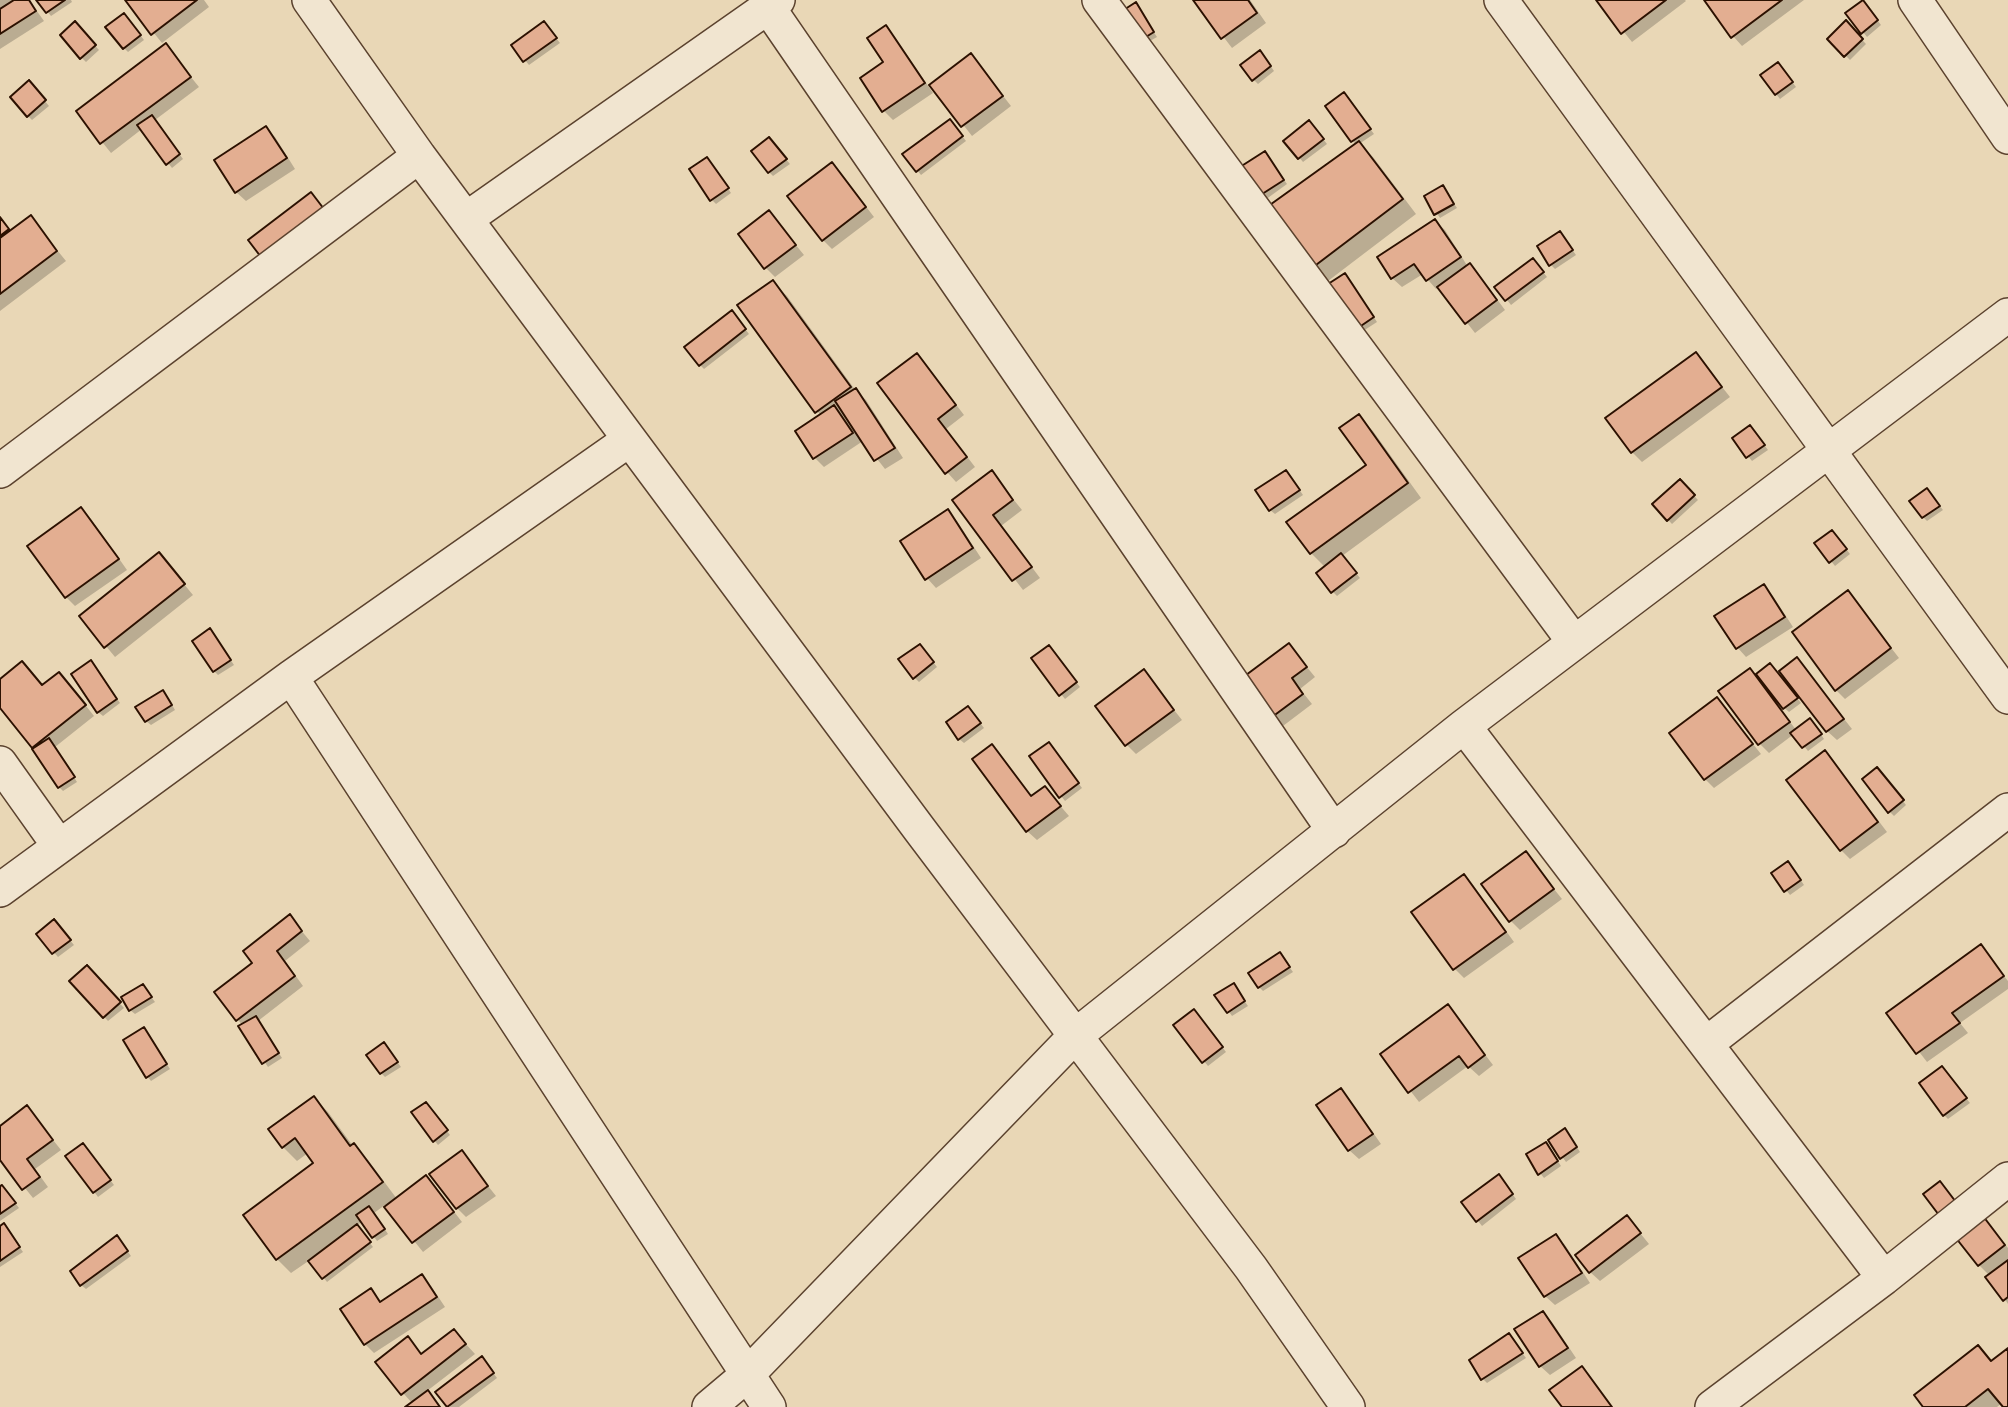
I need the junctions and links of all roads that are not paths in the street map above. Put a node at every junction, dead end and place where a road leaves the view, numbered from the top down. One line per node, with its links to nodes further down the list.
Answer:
1 (309, 0): 7 (street)
2 (1099, 0): 13 (street)
3 (1501, 0): 11 (street)
4 (1915, 0): 6 (street)
5 (773, 4): 8 (street); 19 (street)
6 (2008, 137)
7 (419, 156): 8 (street); 12 (street)
8 (466, 219): 10 (street)
9 (2008, 315): 11 (street)
10 (629, 440): 14 (street); 22 (street)
11 (1828, 451): 13 (street); 15 (street)
12 (0, 471)
13 (1574, 642): 16 (street)
14 (291, 677): 20 (street); 26 (street)
15 (2008, 697)
16 (1464, 726): 19 (street); 23 (street)
17 (0, 763): 20 (street)
18 (2008, 810): 23 (street)
19 (1334, 831): 22 (street)
20 (59, 846): 21 (street)
21 (0, 890)
22 (1075, 1036): 26 (street); 29 (street)
23 (1706, 1044): 25 (street)
24 (2008, 1179): 25 (street)
25 (1884, 1278): 30 (street)
26 (747, 1375): 27 (street); 28 (street)
27 (709, 1407)
28 (769, 1407)
29 (1348, 1407)
30 (1712, 1407)

